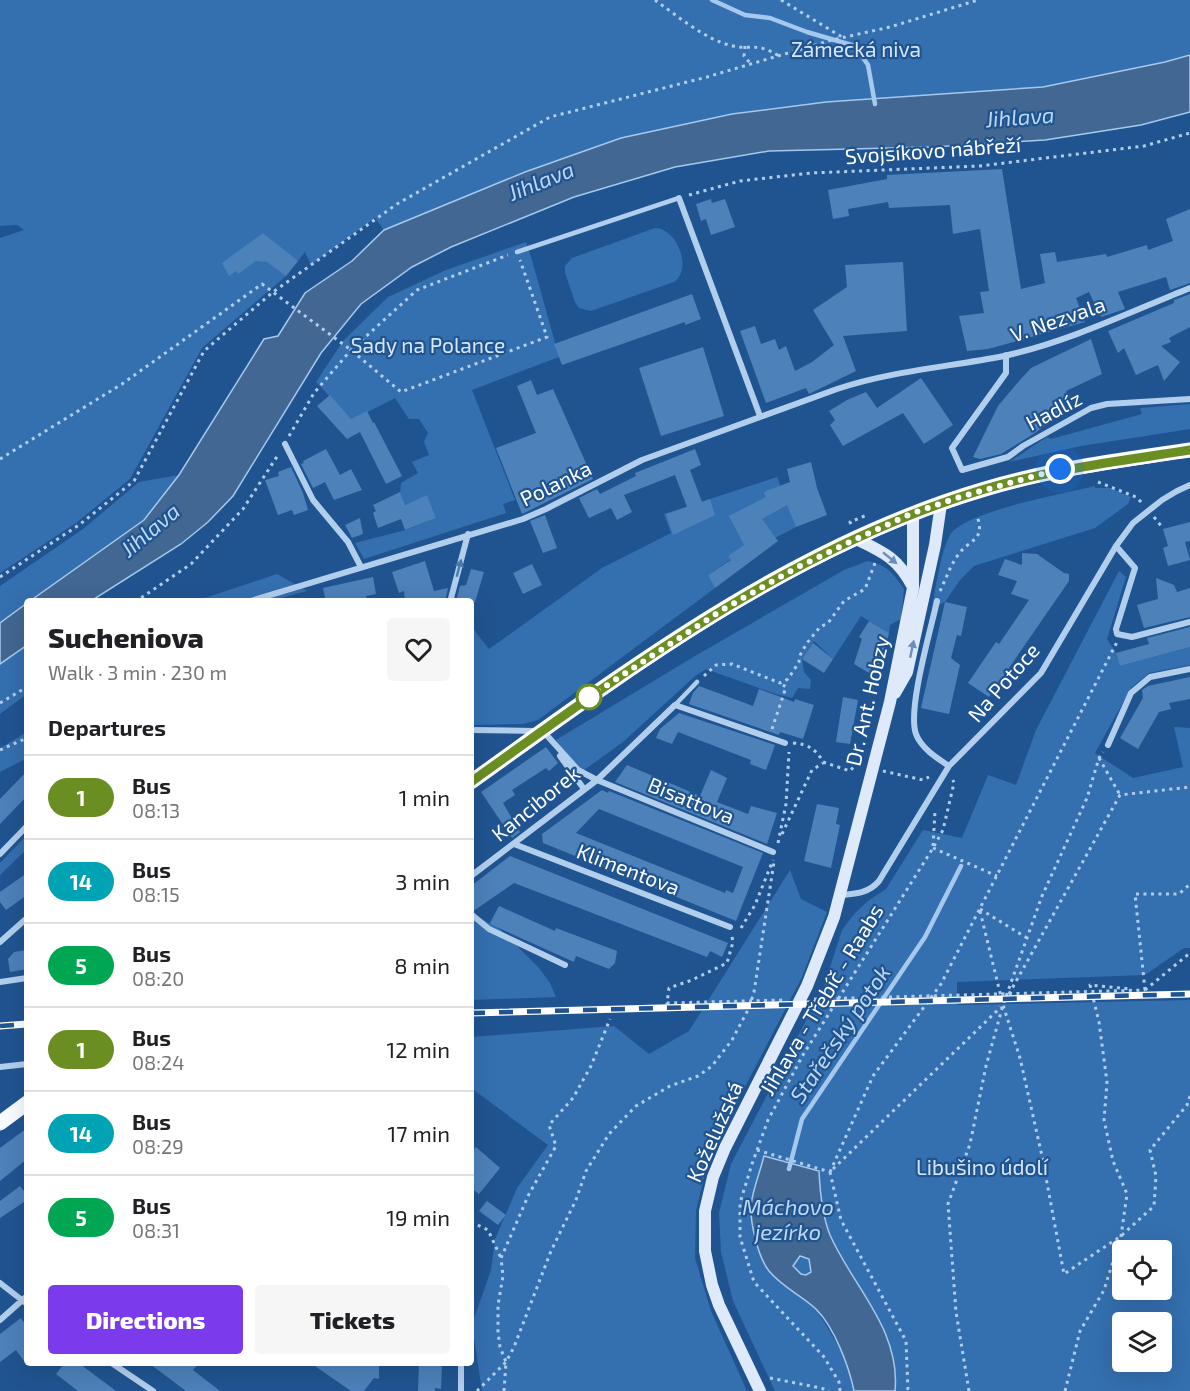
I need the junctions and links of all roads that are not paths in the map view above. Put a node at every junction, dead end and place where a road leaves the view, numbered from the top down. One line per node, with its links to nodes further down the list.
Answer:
1 (679, 198): 2 (lane); 6 (street)
2 (517, 252)
3 (1190, 288): 4 (street, V. Nezvala)
4 (1006, 355): 6 (street, Polanka); 8 (street, V. Nezvala)
5 (1190, 399): 8 (street, Hadlíz)
6 (760, 416): 13 (street, Polanka)
7 (285, 444): 16 (street)
8 (952, 448)
9 (1190, 450): 11 (main road)
10 (1190, 485): 15 (street, Na Potoce)
11 (941, 504): 12 (main road); 24 (main road, one-way to 11)
12 (913, 513): 14 (main road); 17 (main road, Dr. Ant. Hobzy)
13 (468, 534): 16 (street, Polanka); 19 (street, one-way to 13)
14 (856, 539): 17 (main road, one-way to 17); 27 (main road)
15 (1116, 546): 21 (street); 30 (street, Na Potoce)
16 (361, 567): 18 (street, Polanka)
17 (913, 588): 24 (main road, Dr. Ant. Hobzy)
18 (260, 598)
19 (451, 598)
20 (938, 601): 30 (street)
21 (1190, 622)
22 (1190, 669): 29 (street)
23 (697, 682): 25 (lane)
24 (890, 702): 39 (main road, Dr. Ant. Hobzy)
25 (675, 705): 28 (street); 32 (street)
26 (474, 730): 27 (street)
27 (543, 731): 31 (main road); 32 (street, Kanciborek); 33 (street)
28 (785, 743)
29 (1108, 745)
30 (949, 766): 39 (street, Na Potoce)
31 (474, 780)
32 (597, 780): 33 (street, Kanciborek); 36 (street, Bisattova)
33 (584, 789): 35 (street, Kanciborek)
34 (24, 829): 37 (street)
35 (514, 844): 38 (street, Kanciborek); 42 (street, Klimentova)
36 (773, 852)
37 (0, 854)
38 (474, 874)
39 (840, 895): 59 (main road, Koželužská)
40 (474, 916): 44 (street)
41 (24, 921): 43 (street)
42 (730, 927)
43 (0, 942)
44 (565, 965)
45 (24, 978): 46 (street)
46 (0, 982)
47 (24, 1064): 48 (street)
48 (0, 1066)
49 (24, 1105): 50 (main road)
50 (0, 1123)
51 (0, 1283): 52 (street)
52 (24, 1299)
53 (24, 1301): 54 (street)
54 (0, 1320)
55 (116, 1366): 57 (street)
56 (461, 1366): 58 (street)
57 (153, 1391)
58 (462, 1391)
59 (760, 1391)

